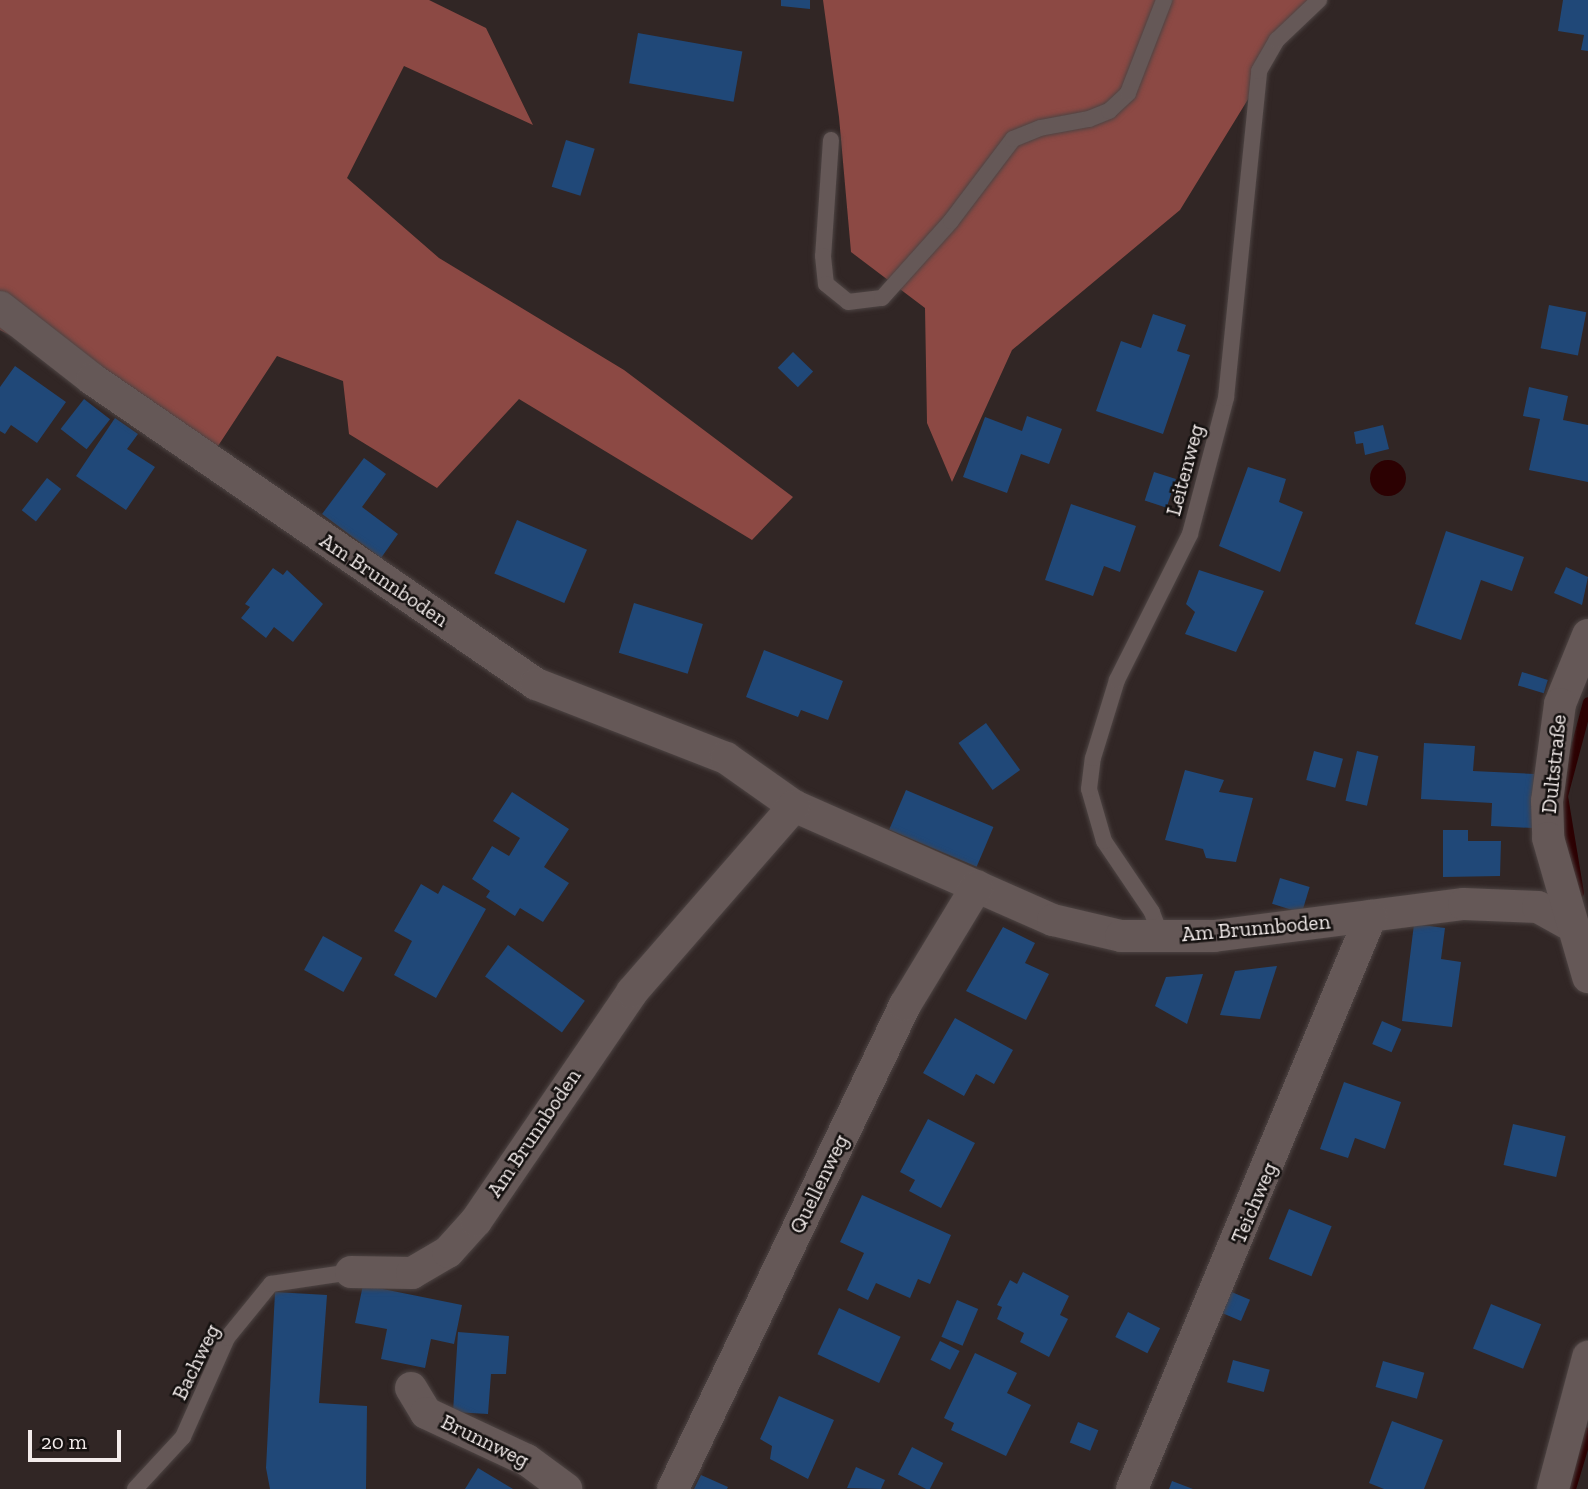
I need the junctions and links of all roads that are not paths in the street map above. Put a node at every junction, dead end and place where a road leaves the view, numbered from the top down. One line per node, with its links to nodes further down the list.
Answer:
1 (1164, 0): 3 (lane)
2 (1319, 0): 10 (lane, Leitenweg)
3 (831, 140)
4 (0, 307): 6 (street, Am Brunnboden)
5 (1588, 635): 9 (street, Dultstraße)
6 (794, 806): 7 (street, Am Brunnboden); 12 (street, Am Brunnboden)
7 (977, 886): 10 (street, Am Brunnboden); 17 (street, Quellenweg)
8 (1371, 916): 9 (street, Am Brunnboden); 10 (street, Am Brunnboden); 18 (street, Teichweg)
9 (1570, 925): 11 (street, Dultstraße)
10 (1161, 936)
11 (1588, 977)
12 (351, 1272): 15 (lane, Bachweg)
13 (1588, 1357): 19 (street)
14 (411, 1388): 16 (street, Brunnweg)
15 (135, 1489)
16 (566, 1489)
17 (673, 1489)
18 (1132, 1489)
19 (1553, 1489)

